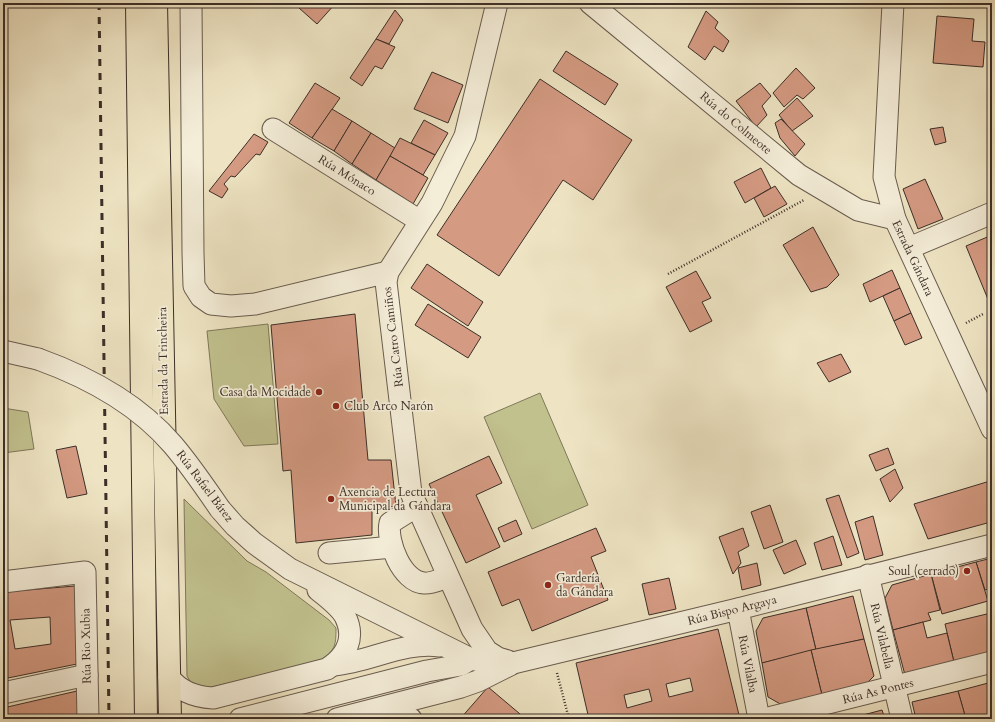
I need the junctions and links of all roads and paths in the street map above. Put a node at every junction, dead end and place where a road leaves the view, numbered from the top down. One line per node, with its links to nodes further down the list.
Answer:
1 (137, 3): 41 (highway, Estrada da Trincheira)
2 (156, 3): 36 (highway, Estrada da Trincheira)
3 (191, 3): 13 (street)
4 (497, 3): 11 (street, Rúa Catro Camiños)
5 (590, 3): 8 (street, Rúa do Colmeote)
6 (893, 3): 10 (street, Estrada Gándara)
7 (273, 128): 11 (street, Rúa Mónaco)
8 (823, 190): 10 (street, Rúa do Colmeote); 14 (path)
9 (992, 213): 12 (street)
10 (895, 219): 12 (street, Estrada Gándara)
11 (420, 222): 13 (street, Rúa Catro Camiños)
12 (909, 248): 18 (street, Estrada Gándara)
13 (388, 272): 19 (street, Rúa Catro Camiños)
14 (668, 274)
15 (983, 314): 16 (path)
16 (967, 322)
17 (3, 351): 23 (street, Rúa Rafael Bárez, bridge)
18 (992, 429)
19 (417, 506): 21 (street); 25 (street, Rúa Catro Camiños)
20 (992, 545): 24 (street, Rúa Bispo Argaya)
21 (392, 547): 22 (street); 25 (street)
22 (329, 553)
23 (290, 569): 29 (street, Rúa Rafael Bárez); 34 (street)
24 (868, 575): 27 (street, Rúa Bispo Argaya); 37 (street, Rúa Vilabella)
25 (448, 577): 28 (street, Rúa Catro Camiños)
26 (3, 582): 35 (street, Rúa Rio Xubia)
27 (738, 609): 30 (street, Rúa Bispo Argaya); 47 (street, Rúa Vilalba)
28 (463, 611): 29 (street); 33 (street, Rúa Catro Camiños)
29 (446, 647): 31 (street, Rúa Rafael Bárez); 34 (street)
30 (551, 654): 33 (street, Rúa Bispo Argaya); 46 (path)
31 (471, 659): 33 (street, Rúa Bispo Argaya); 43 (street)
32 (992, 662): 37 (street, Rúa As Pontes)
33 (513, 663): 39 (street)
34 (334, 664): 36 (street)
35 (87, 675): 38 (street); 40 (street, Rúa Rio Xubia)
36 (169, 677): 42 (highway, Estrada da Trincheira)
37 (894, 687): 48 (street, Rúa As Pontes); 49 (street, Rúa Vilabella)
38 (3, 693)
39 (394, 705): 44 (street); 45 (street)
40 (88, 719)
41 (146, 719)
42 (170, 719)
43 (240, 719)
44 (337, 719)
45 (411, 719)
46 (569, 719)
47 (759, 719)
48 (764, 719)
49 (902, 719)

